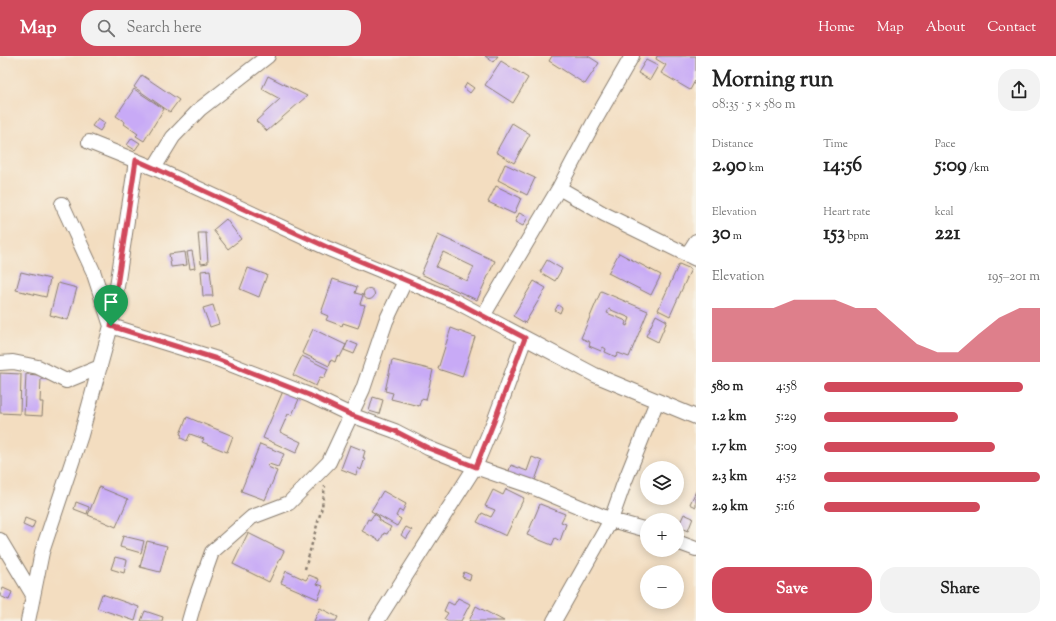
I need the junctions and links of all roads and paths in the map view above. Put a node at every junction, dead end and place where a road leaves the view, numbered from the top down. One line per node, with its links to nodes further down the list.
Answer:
1 (268, 56): 5 (street)
2 (632, 56): 6 (street)
3 (90, 142): 4 (street)
4 (136, 160): 5 (street); 12 (street)
5 (154, 168): 10 (street)
6 (559, 188): 9 (street); 11 (street)
7 (62, 204): 12 (street)
8 (696, 241): 9 (street)
9 (692, 257)
10 (405, 281): 11 (street); 17 (street)
11 (483, 316): 13 (street)
12 (111, 326): 15 (street); 17 (street)
13 (525, 338): 16 (street); 19 (street)
14 (0, 363): 15 (street)
15 (100, 367): 27 (street)
16 (657, 401): 18 (street); 21 (street)
17 (351, 415): 19 (street); 29 (street)
18 (696, 417)
19 (476, 467): 21 (street); 30 (street)
20 (326, 484): 26 (path)
21 (611, 520): 22 (street); 31 (street)
22 (640, 528)
23 (0, 540): 27 (street)
24 (684, 545): 25 (street)
25 (696, 550)
26 (305, 569)
27 (33, 596): 28 (street)
28 (28, 621)
29 (189, 621)
30 (377, 621)
31 (554, 621)

